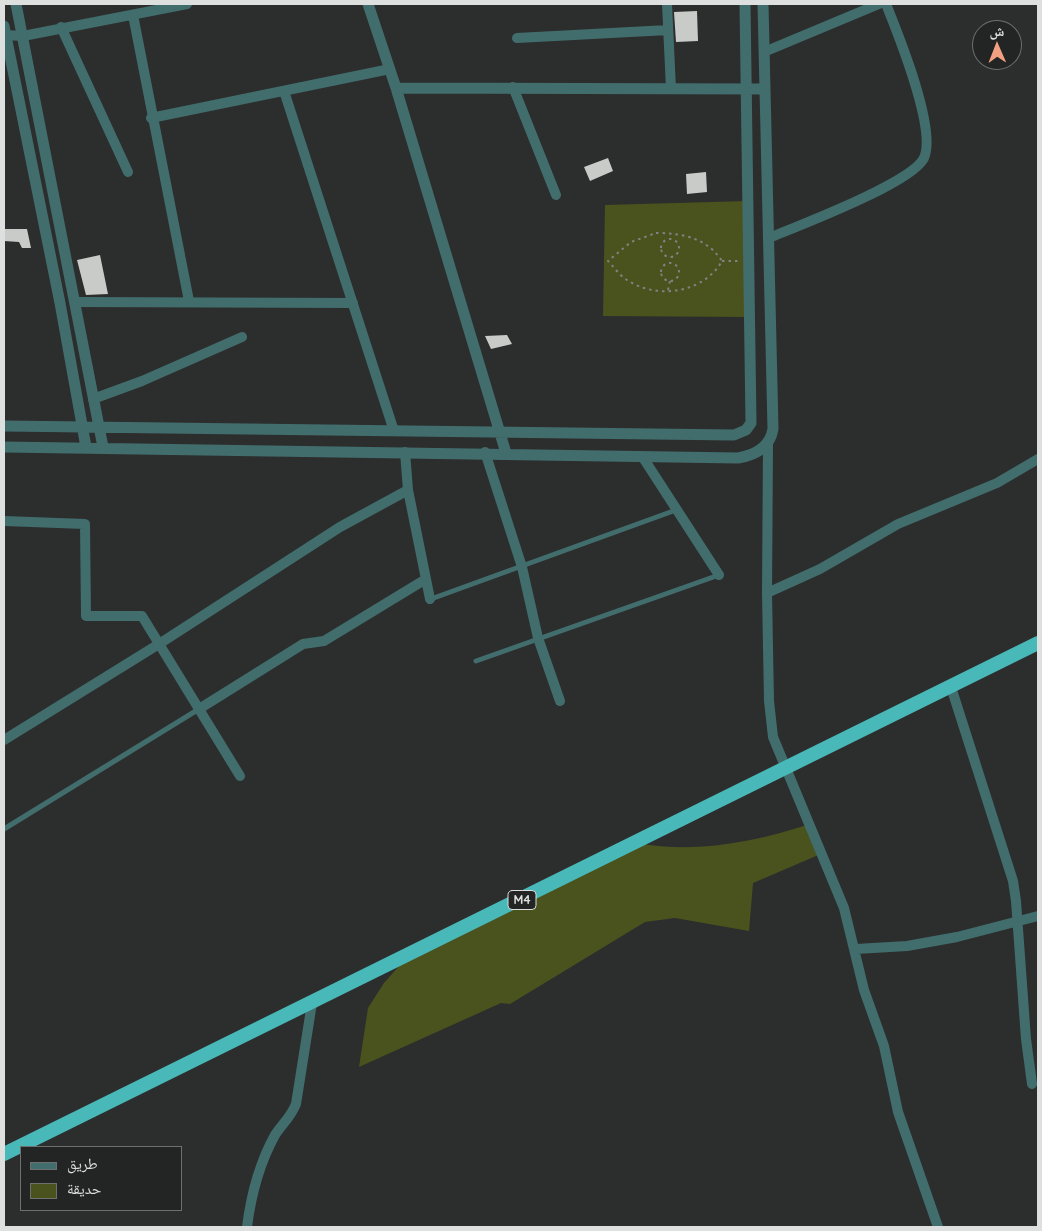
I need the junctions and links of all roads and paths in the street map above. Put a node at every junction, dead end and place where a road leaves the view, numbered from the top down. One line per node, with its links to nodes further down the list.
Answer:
1 (16, 4): 14 (street)
2 (187, 4): 10 (street)
3 (368, 4): 17 (street)
4 (667, 4): 12 (street)
5 (744, 4): 21 (street)
6 (763, 4): 16 (street)
7 (879, 4): 9 (street)
8 (886, 4): 29 (street)
9 (861, 8): 16 (street)
10 (133, 14): 11 (street); 24 (street)
11 (61, 27): 14 (street); 25 (street)
12 (668, 30): 15 (street); 20 (street)
13 (4, 32): 14 (street); 44 (street)
14 (23, 36): 39 (street)
15 (517, 38)
16 (764, 52): 22 (street)
17 (390, 69): 19 (street); 23 (street)
18 (513, 87): 19 (street); 20 (street); 26 (street)
19 (396, 88): 47 (street)
20 (671, 89): 21 (street)
21 (746, 89): 22 (street); 31 (street)
22 (764, 89): 29 (street)
23 (284, 91): 24 (street); 40 (street)
24 (151, 118): 38 (street)
25 (128, 172)
26 (556, 195)
27 (670, 233): 28 (path); 32 (path); 33 (path)
28 (670, 238): 30 (path); 30 (path)
29 (769, 238): 48 (street)
30 (669, 257): 35 (path)
31 (749, 260): 33 (path); 47 (street)
32 (608, 261): 34 (path); 37 (path)
33 (722, 261): 37 (path)
34 (604, 263)
35 (670, 263): 36 (path); 36 (path)
36 (670, 281): 37 (path)
37 (668, 290)
38 (189, 301): 39 (street); 40 (street)
39 (76, 302): 42 (street)
40 (353, 303): 46 (street)
41 (242, 337): 42 (street)
42 (93, 399): 45 (street)
43 (4, 426): 44 (street)
44 (82, 427): 45 (street); 50 (street)
45 (98, 427): 46 (street); 51 (street)
46 (394, 431): 47 (street)
47 (500, 432): 54 (street)
48 (768, 444): 55 (street); 63 (street)
49 (4, 447): 50 (street)
50 (86, 447): 51 (street)
51 (103, 447): 52 (street)
52 (405, 452): 53 (street); 57 (street)
53 (485, 452): 54 (street); 60 (street)
54 (506, 453): 55 (street)
55 (642, 456): 58 (street)
56 (1038, 459): 63 (street)
57 (408, 490): 62 (street); 67 (street)
58 (677, 510): 60 (lane); 61 (street)
59 (4, 521): 67 (street)
60 (522, 567): 64 (lane); 65 (street)
61 (719, 575): 65 (lane)
62 (426, 578): 64 (street); 71 (street)
63 (767, 593): 73 (street)
64 (430, 599)
65 (538, 638): 68 (lane); 70 (street)
66 (1038, 643): 69 (highway, M4)
67 (159, 644): 71 (street); 72 (street)
68 (476, 661)
69 (951, 687): 73 (highway, M4); 77 (street)
70 (560, 701)
71 (199, 709): 74 (street); 75 (lane)
72 (4, 740)
73 (785, 768): 78 (street); 79 (highway, M4)
74 (240, 776)
75 (4, 829)
76 (1038, 916): 77 (street)
77 (1018, 922): 78 (street); 80 (street)
78 (856, 949): 85 (street)
79 (312, 1003): 81 (highway, M4); 84 (street)
80 (1032, 1084)
81 (20, 1146)
82 (20, 1146): 83 (highway, M4)
83 (4, 1154)
84 (247, 1227)
85 (938, 1227)

